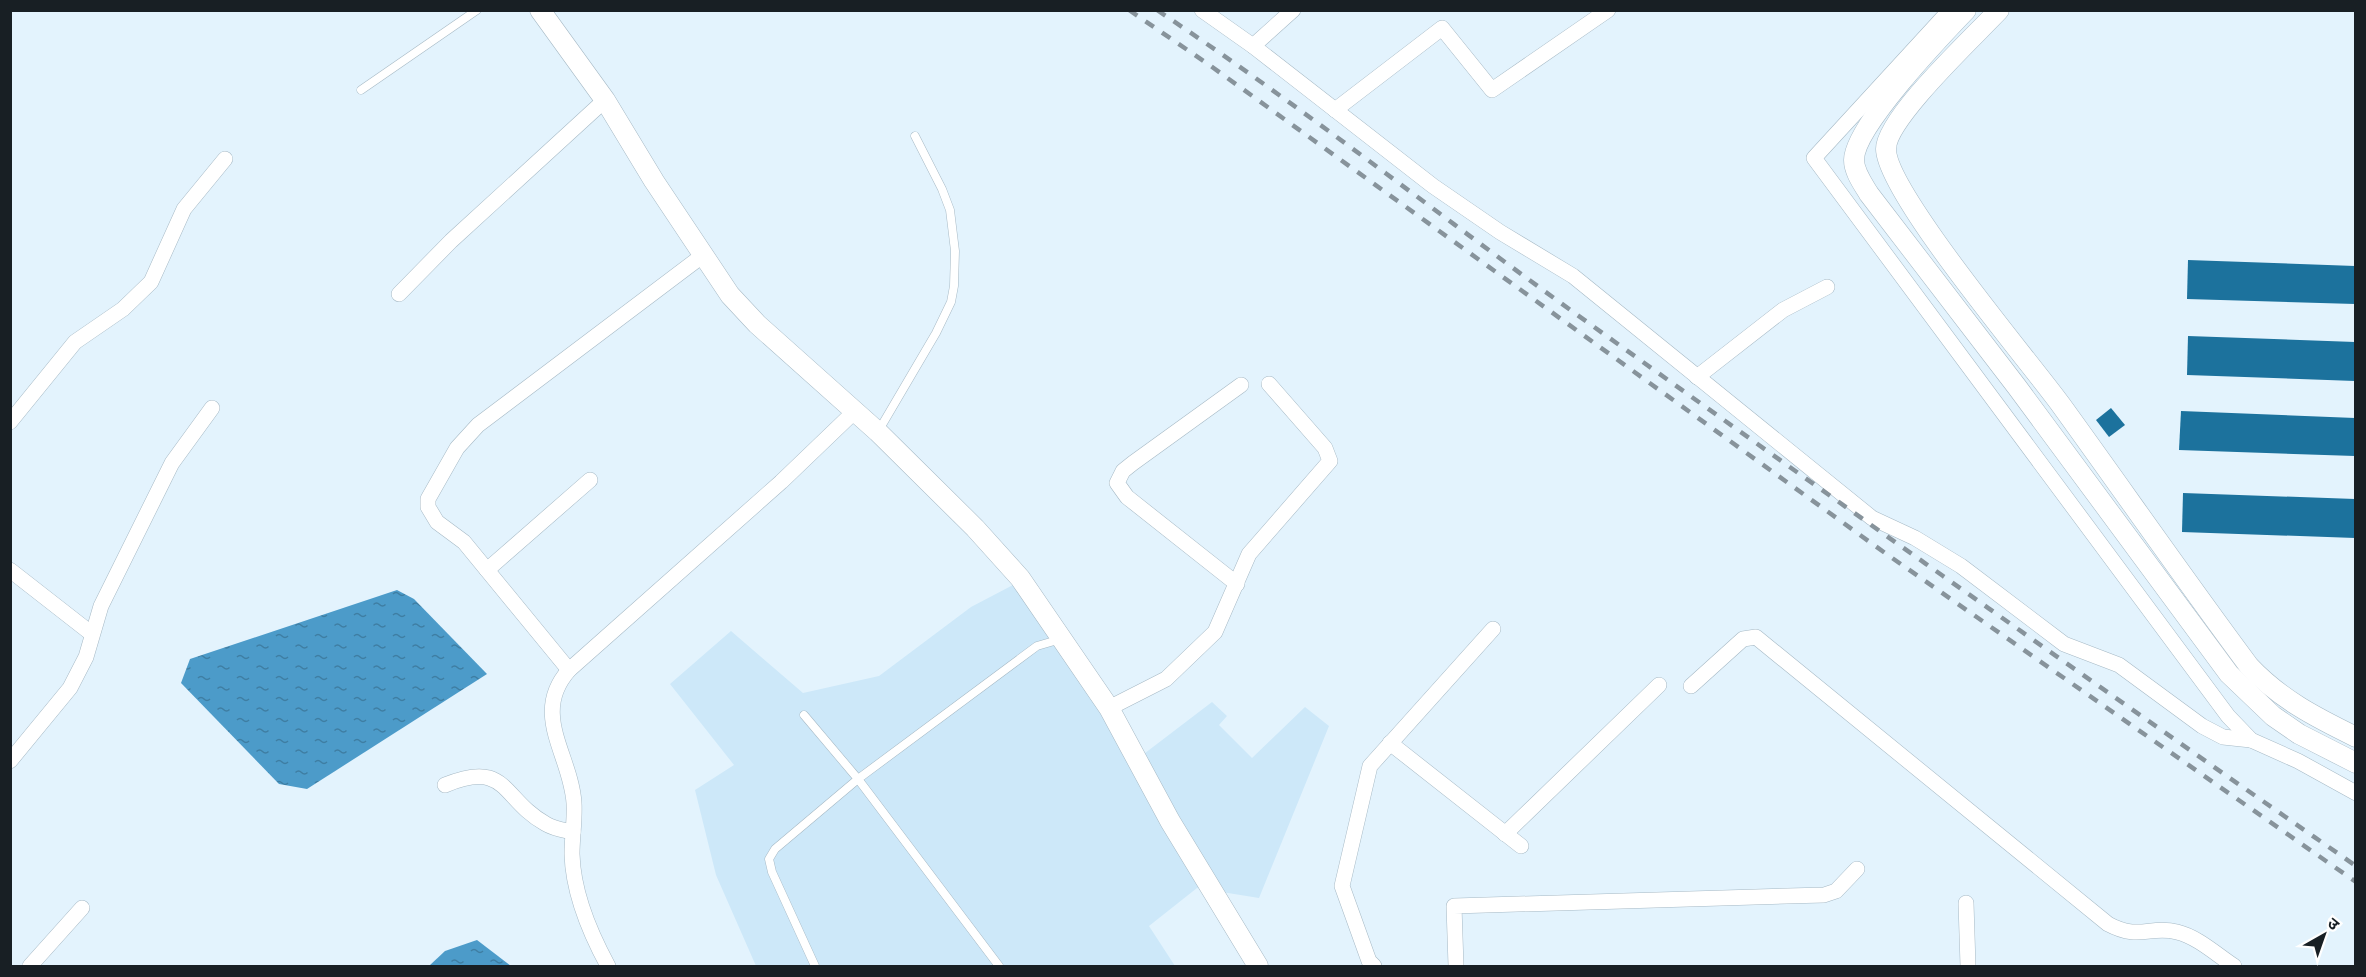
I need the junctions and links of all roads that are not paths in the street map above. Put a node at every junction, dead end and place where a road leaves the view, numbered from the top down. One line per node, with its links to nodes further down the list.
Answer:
1 (477, 10): 10 (lane)
2 (540, 10): 11 (street)
3 (1203, 10): 9 (street)
4 (1293, 10): 9 (street)
5 (1608, 10): 12 (street)
6 (1950, 10): 38 (street)
7 (1966, 10): 41 (street)
8 (2000, 10): 37 (street)
9 (1253, 46): 12 (street)
10 (361, 90)
11 (605, 100): 15 (street); 17 (street)
12 (1335, 110): 18 (street)
13 (915, 136): 24 (lane)
14 (225, 159): 23 (street)
15 (702, 256): 22 (street); 26 (street)
16 (1827, 287): 18 (street)
17 (399, 294)
18 (1697, 377): 38 (street)
19 (1269, 384): 28 (street)
20 (1240, 385): 28 (street)
21 (212, 408): 30 (street)
22 (854, 412): 24 (street); 32 (street)
23 (10, 422)
24 (878, 432): 31 (street)
25 (590, 480): 26 (street)
26 (487, 570): 32 (street)
27 (12, 575): 30 (street)
28 (1237, 584): 35 (street)
29 (1492, 629): 39 (street)
30 (92, 634): 40 (street)
31 (1062, 639): 35 (street); 42 (lane)
32 (569, 670): 45 (street)
33 (1659, 685): 46 (street)
34 (1691, 687): 59 (street)
35 (1109, 708): 55 (street)
36 (804, 714): 42 (lane)
37 (2355, 737)
38 (2251, 740): 44 (street)
39 (1390, 743): 46 (street); 56 (street)
40 (10, 761)
41 (2355, 762)
42 (858, 778): 53 (lane); 54 (lane)
43 (445, 785): 45 (street)
44 (2355, 793)
45 (573, 832): 52 (street)
46 (1505, 834): 47 (street)
47 (1521, 846)
48 (1857, 869): 57 (street)
49 (1966, 903): 58 (street)
50 (82, 908): 51 (street)
51 (30, 966)
52 (608, 966)
53 (815, 966)
54 (999, 966)
55 (1258, 966)
56 (1374, 966)
57 (1456, 966)
58 (1968, 966)
59 (2234, 966)

